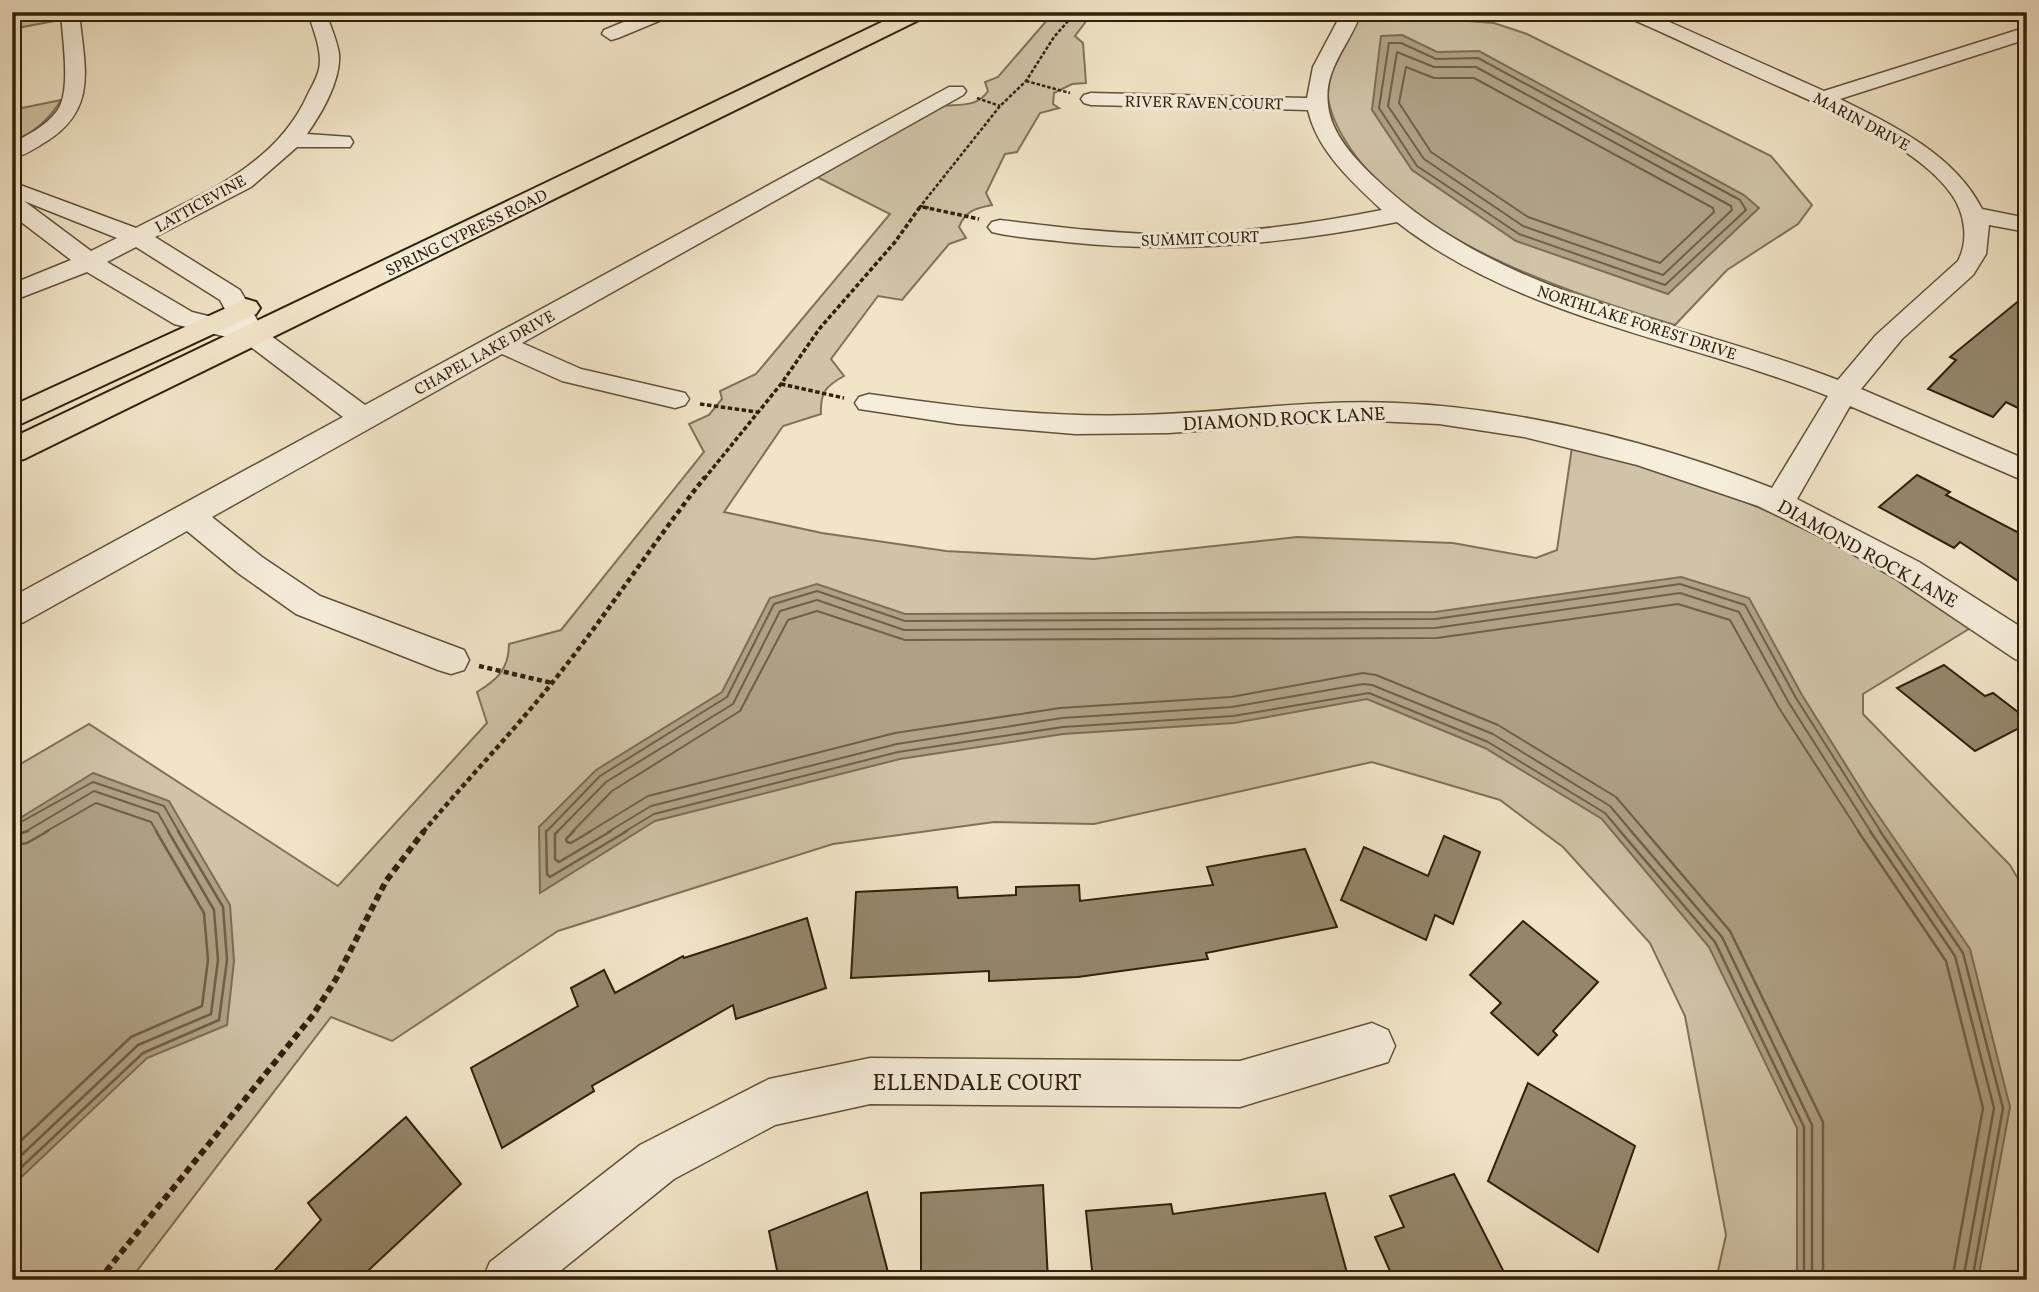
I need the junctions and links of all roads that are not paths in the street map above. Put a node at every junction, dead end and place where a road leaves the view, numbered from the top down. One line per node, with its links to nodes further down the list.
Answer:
1 (70, 12): 19 (street)
2 (317, 12): 17 (street, LATTICEVINE)
3 (664, 12): 10 (street)
4 (876, 12): 15 (main road, SPRING CYPRESS ROAD)
5 (920, 12): 16 (main road, SPRING CYPRESS ROAD)
6 (1302, 12): 8 (street)
7 (1630, 12): 13 (street, MARIN DRIVE)
8 (1351, 14): 14 (street)
9 (2027, 33): 13 (street)
10 (611, 34)
11 (956, 91): 33 (street, CHAPEL LAKE DRIVE)
12 (1091, 99): 14 (street, RIVER RAVEN COURT)
13 (1821, 99): 23 (street, MARIN DRIVE)
14 (1317, 104): 22 (street, NORTHLAKE FOREST DRIVE)
15 (634, 127): 16 (main road); 27 (main road, SPRING CYPRESS ROAD)
16 (661, 138): 31 (main road, SPRING CYPRESS ROAD)
17 (292, 140): 18 (street); 26 (street, LATTICEVINE)
18 (342, 142)
19 (12, 152)
20 (12, 189): 26 (street)
21 (12, 204): 28 (street)
22 (1400, 214): 25 (street, SUMMIT COURT); 34 (street, NORTHLAKE FOREST DRIVE)
23 (1975, 215): 24 (street); 34 (street)
24 (2027, 225)
25 (999, 227)
26 (137, 237): 28 (street, LATTICEVINE); 31 (street)
27 (387, 242)
28 (89, 262): 29 (street, LATTICEVINE); 32 (street)
29 (12, 293)
30 (264, 300): 31 (main road, SPRING CYPRESS ROAD)
31 (245, 323): 32 (street); 38 (street); 39 (main road, SPRING CYPRESS ROAD)
32 (211, 325): 37 (main road)
33 (499, 343): 35 (street); 38 (street, CHAPEL LAKE DRIVE)
34 (1845, 393): 40 (street, NORTHLAKE FOREST DRIVE); 41 (street)
35 (675, 399)
36 (869, 403): 41 (street, DIAMOND ROCK LANE)
37 (12, 418)
38 (364, 418): 42 (street, CHAPEL LAKE DRIVE)
39 (12, 451)
40 (2027, 472)
41 (1779, 503): 44 (street, DIAMOND ROCK LANE)
42 (189, 515): 43 (street, CHAPEL LAKE DRIVE); 45 (street)
43 (12, 613)
44 (2027, 649)
45 (451, 660)
46 (1371, 1046): 47 (street, ELLENDALE COURT)
47 (508, 1280)

